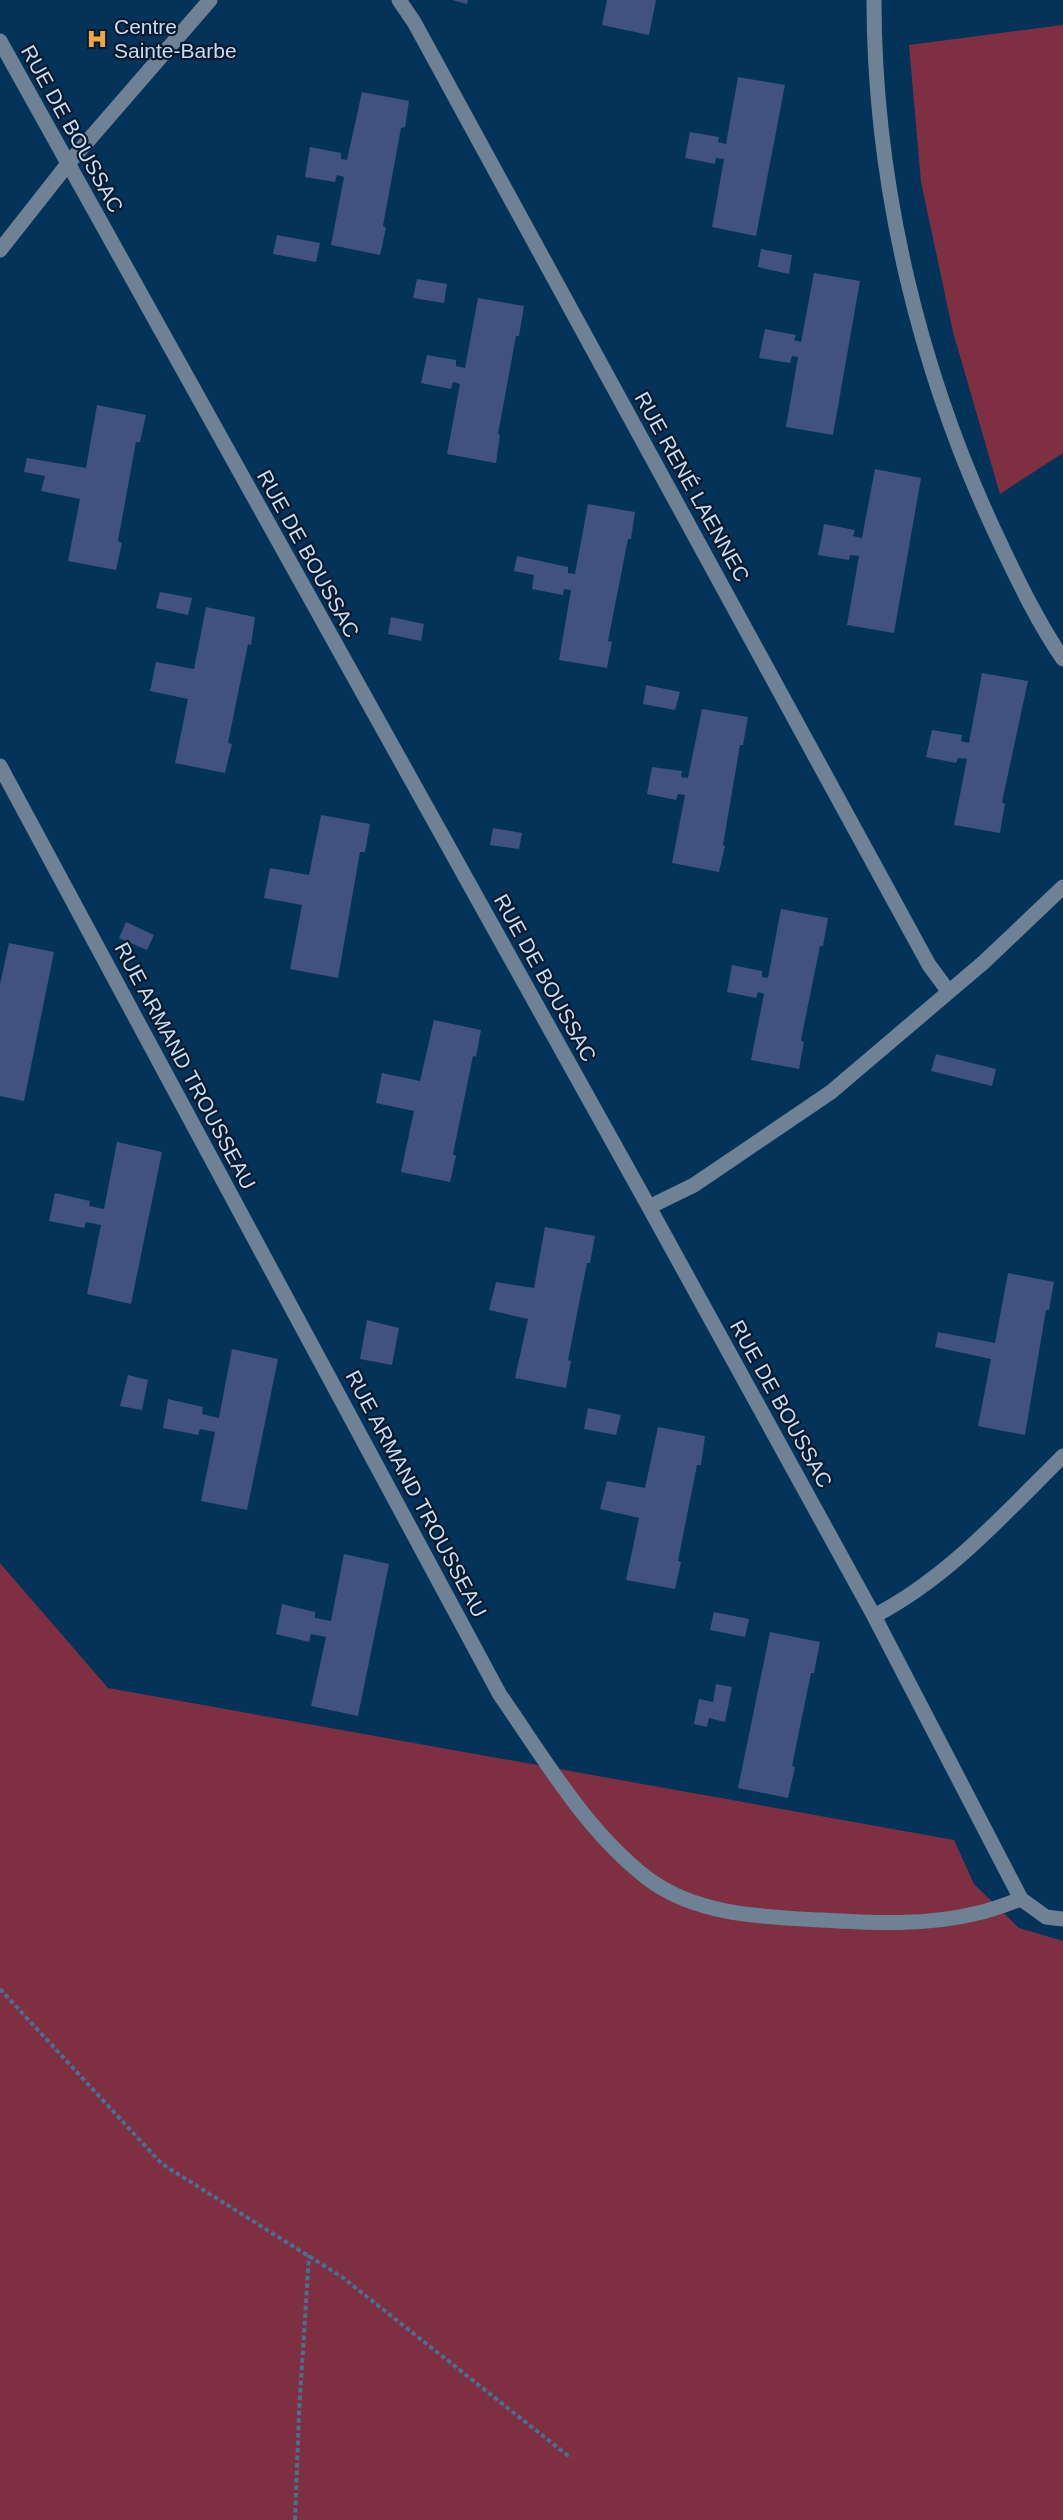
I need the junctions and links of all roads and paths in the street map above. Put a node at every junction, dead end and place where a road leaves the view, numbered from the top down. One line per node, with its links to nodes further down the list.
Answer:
1 (210, 0): 5 (street)
2 (399, 0): 10 (street, RUE RENÉ LAENNEC)
3 (874, 0): 7 (street)
4 (0, 41): 5 (street, RUE DE BOUSSAC)
5 (67, 165): 6 (street); 11 (street, RUE DE BOUSSAC)
6 (0, 250)
7 (1063, 658)
8 (0, 766): 14 (street, RUE ARMAND TROUSSEAU)
9 (1063, 887): 10 (street)
10 (949, 992): 11 (street)
11 (649, 1207): 13 (street, RUE DE BOUSSAC)
12 (1063, 1456): 13 (street)
13 (874, 1617): 14 (street, RUE DE BOUSSAC)
14 (1021, 1899): 15 (street, RUE DE BOUSSAC)
15 (1063, 1919)
16 (0, 1989): 17 (path)
17 (309, 2254): 18 (path); 19 (path)
18 (571, 2458)
19 (295, 2520)

